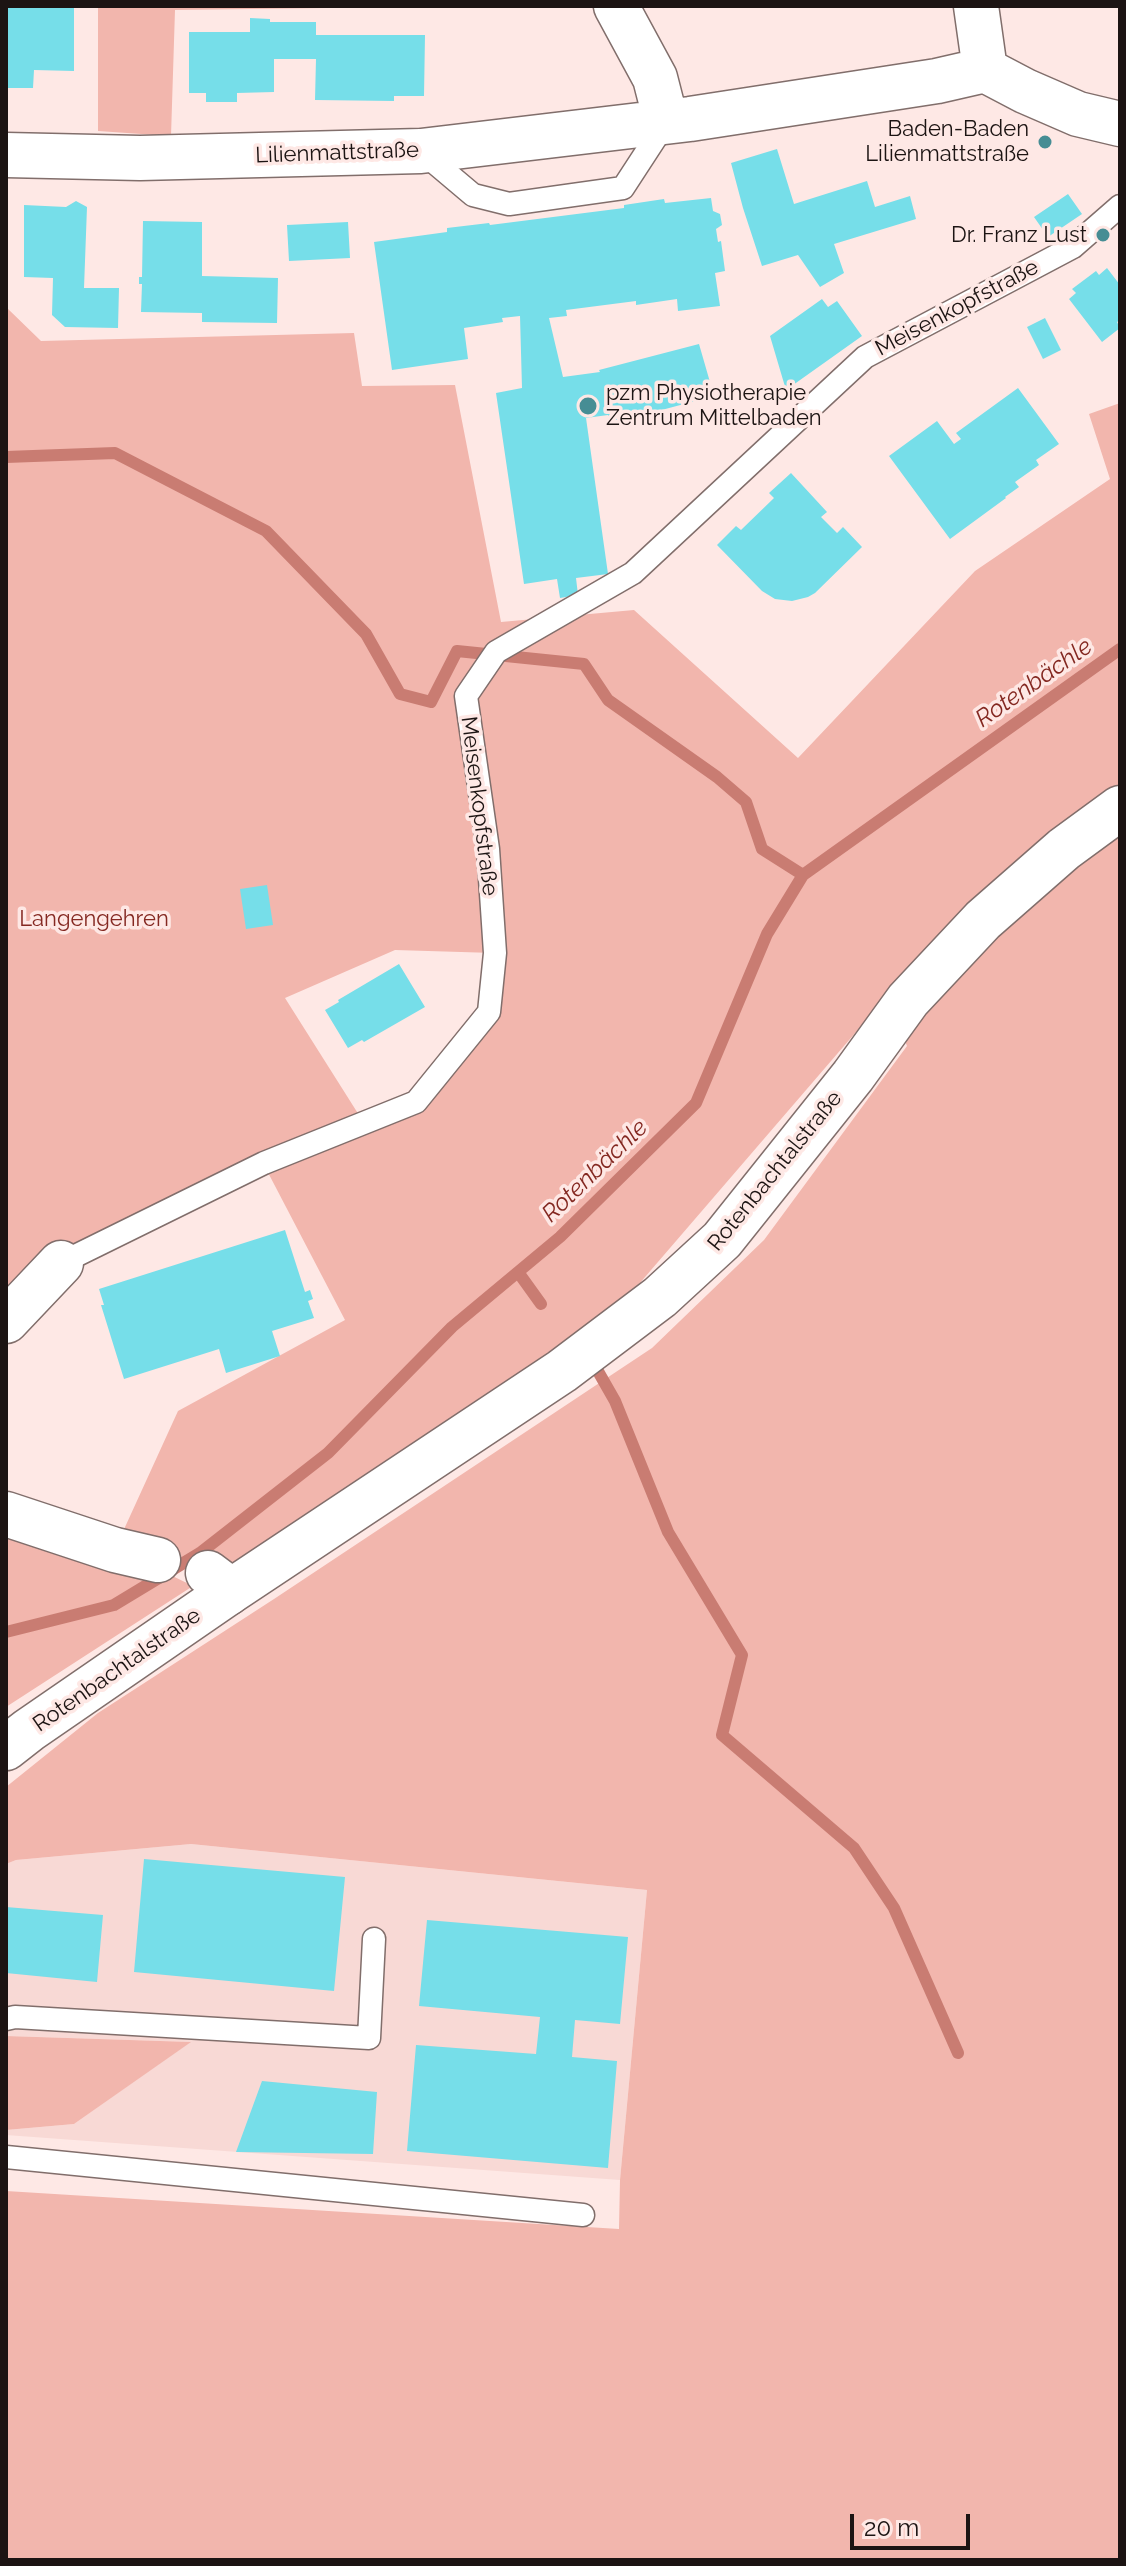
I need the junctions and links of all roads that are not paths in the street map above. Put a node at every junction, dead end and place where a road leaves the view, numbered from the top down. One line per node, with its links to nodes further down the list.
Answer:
1 (616, 6): 4 (street)
2 (976, 6): 3 (street)
3 (985, 70): 4 (street, Lilienmattstraße); 5 (street)
4 (666, 121): 6 (street, Lilienmattstraße); 6 (lane)
5 (1120, 124)
6 (421, 151): 7 (street, Lilienmattstraße)
7 (6, 155)
8 (1120, 206): 10 (lane, Meisenkopfstraße)
9 (1120, 808): 14 (street, Rotenbachtalstraße)
10 (61, 1263): 11 (street, Meisenkopfstraße)
11 (6, 1321)
12 (6, 1514): 13 (street)
13 (158, 1560)
14 (6, 1748)
15 (374, 1939): 16 (lane)
16 (6, 2019)
17 (6, 2157): 18 (lane)
18 (583, 2215)

